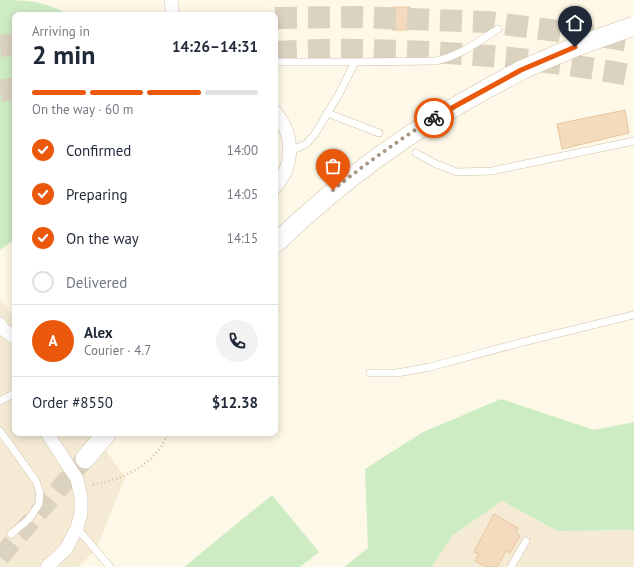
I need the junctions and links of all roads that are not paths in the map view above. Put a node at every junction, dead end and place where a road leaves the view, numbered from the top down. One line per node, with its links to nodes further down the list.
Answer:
1 (171, 0): 2 (street)
2 (173, 12)
3 (634, 26): 14 (main road, bridge)
4 (498, 29): 6 (lane)
5 (278, 62): 6 (lane)
6 (355, 62): 7 (lane)
7 (327, 113): 9 (lane); 11 (lane)
8 (278, 116): 11 (street)
9 (379, 133)
10 (634, 141): 12 (lane)
11 (290, 151): 13 (street)
12 (416, 153)
13 (278, 184)
14 (278, 241)
15 (634, 315): 18 (lane)
16 (0, 324): 17 (street)
17 (12, 336)
18 (370, 374)
19 (12, 395): 20 (lane)
20 (0, 401)
21 (0, 431): 26 (lane)
22 (49, 436): 25 (street)
23 (104, 436): 24 (main road)
24 (85, 459)
25 (77, 528): 28 (street); 29 (lane)
26 (11, 534)
27 (526, 541): 30 (lane)
28 (47, 567)
29 (110, 567)
30 (511, 567)

